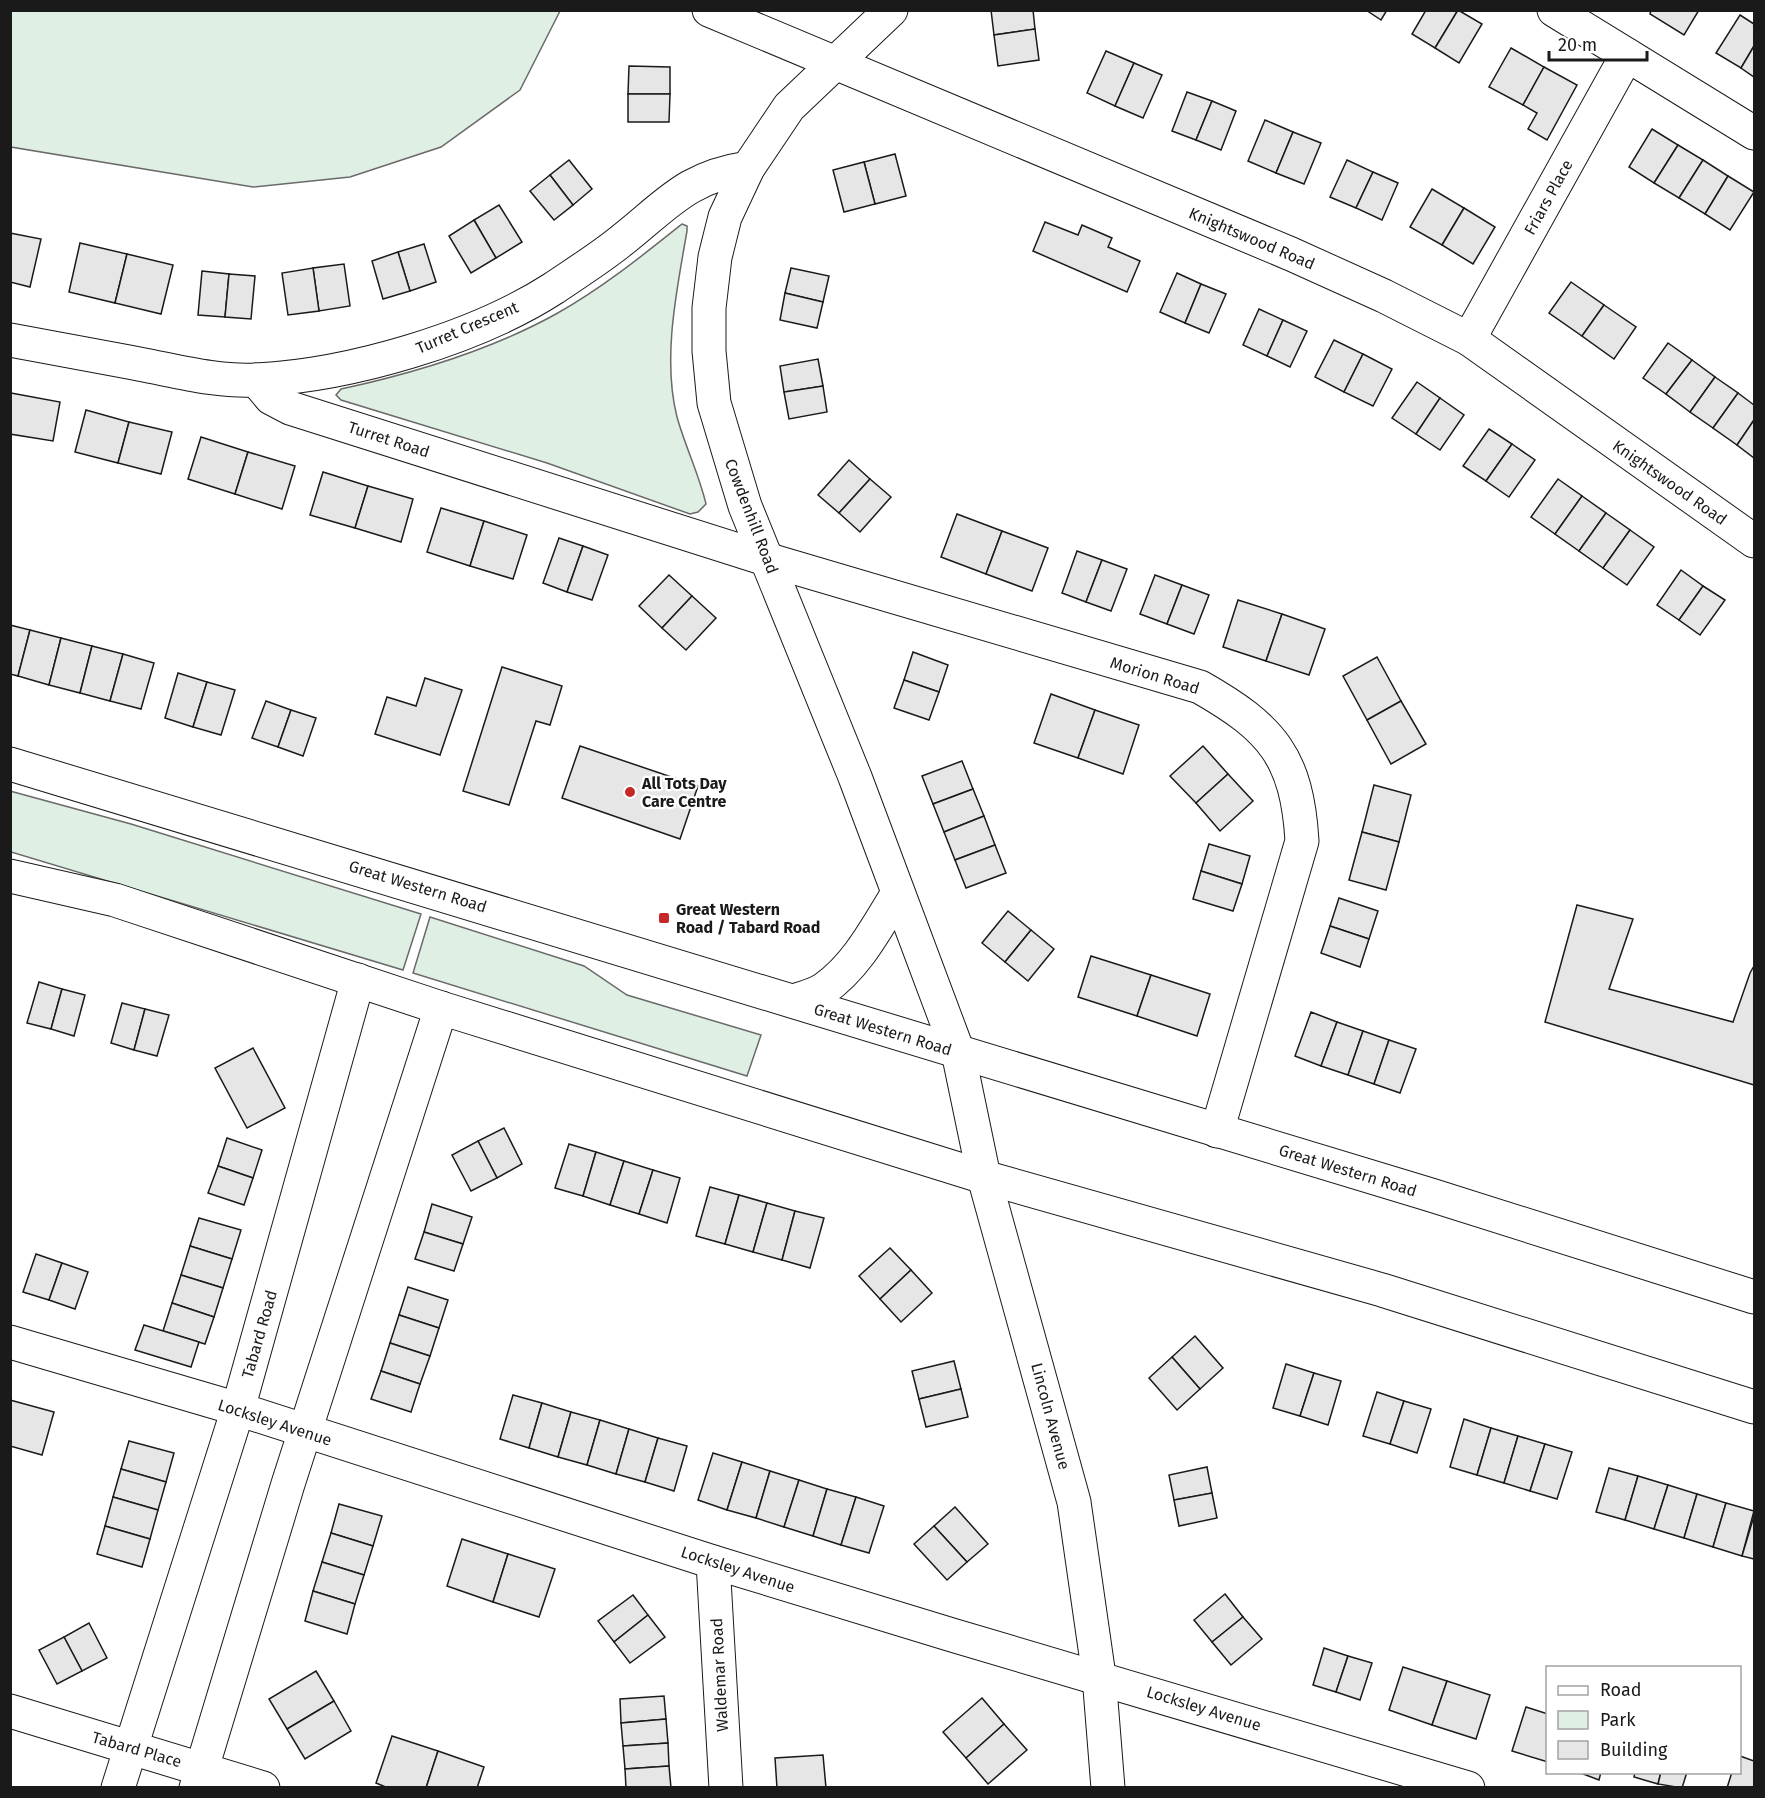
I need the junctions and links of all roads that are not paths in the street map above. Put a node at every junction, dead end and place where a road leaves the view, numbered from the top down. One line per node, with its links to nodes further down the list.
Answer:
1 (709, 10): 5 (street, Knightswood Road)
2 (891, 10): 5 (street, Cowdenhill Road)
3 (1554, 10): 4 (street)
4 (1627, 55): 6 (street); 8 (street, Friars Place)
5 (834, 64): 7 (street, Cowdenhill Road); 8 (street, Knightswood Road)
6 (1755, 133)
7 (748, 168): 10 (street, Turret Crescent); 12 (street, Cowdenhill Road)
8 (1469, 339): 11 (street, Knightswood Road)
9 (10, 340): 10 (street)
10 (256, 380): 12 (street, Turret Road)
11 (1755, 541)
12 (769, 560): 15 (street, Cowdenhill Road); 20 (street, Morion Road)
13 (10, 764): 17 (street, Great Western Road)
14 (10, 876): 16 (street)
15 (898, 893): 17 (street); 19 (street, Cowdenhill Road)
16 (358, 980): 18 (street); 25 (street, Tabard Road)
17 (793, 1001): 19 (street, Great Western Road)
18 (441, 1008): 21 (street); 26 (street)
19 (958, 1052): 20 (street, Great Western Road); 21 (street, Lincoln Avenue)
20 (1217, 1131): 22 (street, Great Western Road)
21 (984, 1177): 24 (street); 28 (street, Lincoln Avenue)
22 (1755, 1297)
23 (10, 1342): 25 (street, Locksley Avenue)
24 (1755, 1407)
25 (238, 1409): 26 (street, Locksley Avenue); 30 (street, Tabard Road)
26 (305, 1432): 27 (street, Locksley Avenue); 31 (street)
27 (713, 1562): 28 (street, Locksley Avenue); 34 (street, Waldemar Road)
28 (1099, 1676): 35 (street, Lincoln Avenue); 36 (street, Locksley Avenue)
29 (10, 1711): 30 (street, Tabard Place)
30 (129, 1747): 31 (street, Tabard Place); 32 (street, Tabard Road)
31 (199, 1778): 33 (street, Tabard Place)
32 (118, 1788)
33 (263, 1788)
34 (726, 1788)
35 (1108, 1788)
36 (1468, 1788)

